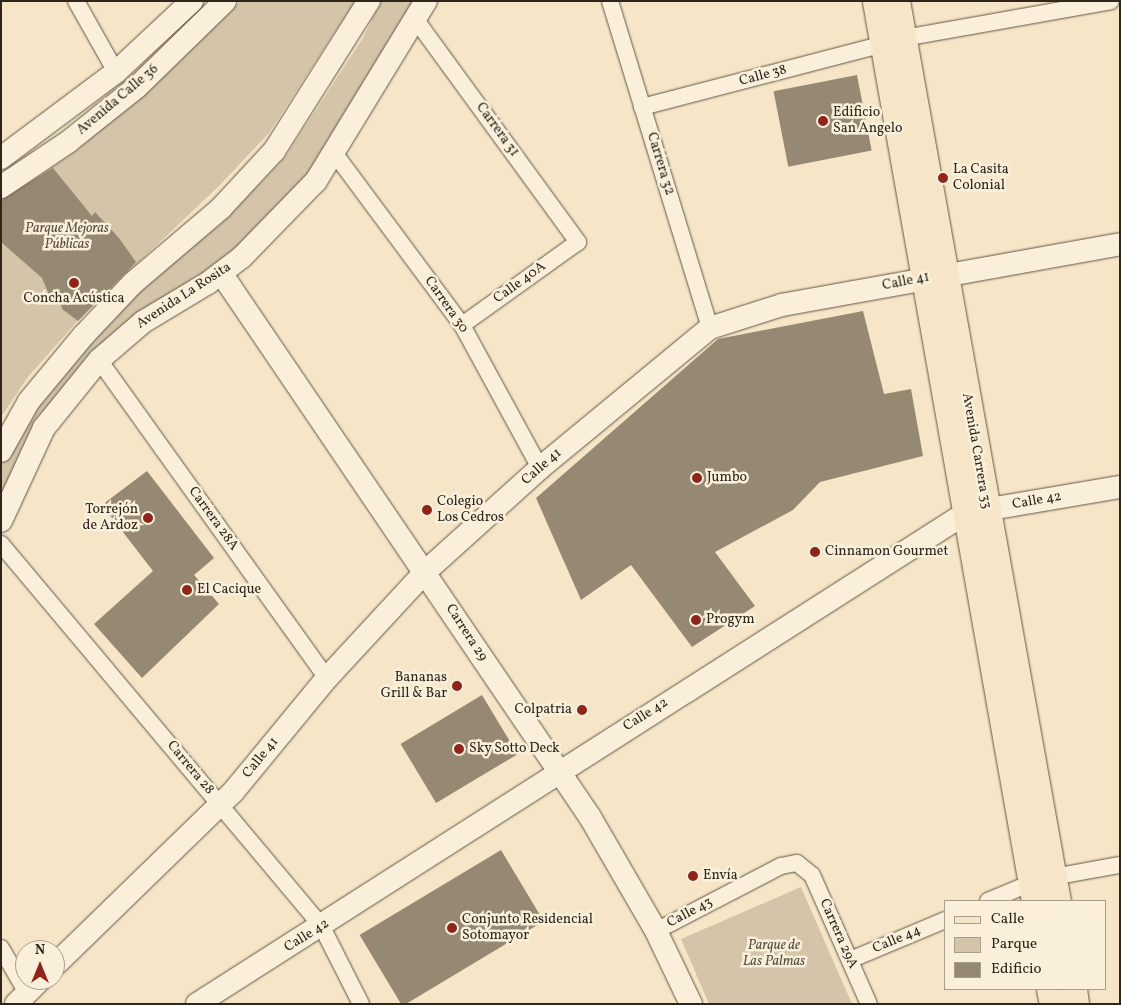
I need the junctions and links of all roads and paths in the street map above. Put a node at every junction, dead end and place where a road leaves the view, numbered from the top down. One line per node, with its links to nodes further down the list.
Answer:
1 (76, 1): 11 (street)
2 (192, 1): 11 (street, Avenida Calle 36)
3 (225, 1): 15 (street, Avenida Calle 36)
4 (370, 1): 23 (street)
5 (610, 1): 12 (street, Carrera 32)
6 (875, 1): 10 (main road, Avenida Carrera 33)
7 (897, 1): 10 (main road, Avenida Carrera 33)
8 (1111, 1): 10 (street, Calle 38)
9 (421, 10): 13 (street, Avenida La Rosita); 16 (street, Carrera 31)
10 (893, 41): 12 (street, Calle 38); 19 (main road, Avenida Carrera 33)
11 (116, 72): 14 (street, Avenida Calle 36)
12 (642, 107): 21 (street, Carrera 32)
13 (335, 154): 18 (street, Avenida La Rosita); 20 (street, Carrera 30)
14 (1, 158)
15 (1, 187)
16 (578, 242): 20 (street, Calle 40A)
17 (1120, 244): 19 (street, Calle 41)
18 (222, 273): 22 (street, Avenida La Rosita); 29 (street, Carrera 29)
19 (935, 276): 21 (street, Calle 41); 26 (main road, Avenida Carrera 33)
20 (462, 325): 24 (street, Carrera 30)
21 (710, 328): 24 (street, Calle 41)
22 (99, 360): 27 (street, Avenida La Rosita); 30 (street, Carrera 28A)
23 (1, 451)
24 (540, 468): 29 (street, Calle 41)
25 (1120, 487): 26 (street, Calle 42)
26 (977, 511): 31 (street, Calle 42); 35 (main road, Avenida Carrera 33)
27 (1, 521)
28 (1, 544): 32 (street, Carrera 28)
29 (426, 572): 30 (street, Calle 41); 31 (street, Carrera 29)
30 (327, 678): 32 (street, Calle 41)
31 (558, 772): 39 (street, Calle 42); 40 (street, Carrera 29)
32 (220, 804): 39 (street, Carrera 28); 42 (street, Calle 41)
33 (1120, 865): 35 (street)
34 (805, 866): 40 (street, Calle 43); 43 (street, Carrera 29A)
35 (1039, 887): 36 (street); 37 (main road, Avenida Carrera 33)
36 (992, 900)
37 (1057, 900)
38 (944, 920): 43 (street, Calle 44)
39 (322, 927): 47 (street, Calle 42); 48 (street, Carrera 28)
40 (656, 931): 49 (street, Carrera 29)
41 (1, 948): 46 (street)
42 (65, 956)
43 (850, 960): 50 (street, Carrera 29A)
44 (1049, 990): 51 (main road)
45 (1074, 990): 52 (main road)
46 (28, 992)
47 (197, 1004)
48 (361, 1004)
49 (691, 1004)
50 (869, 1004)
51 (1052, 1004)
52 (1076, 1004)

